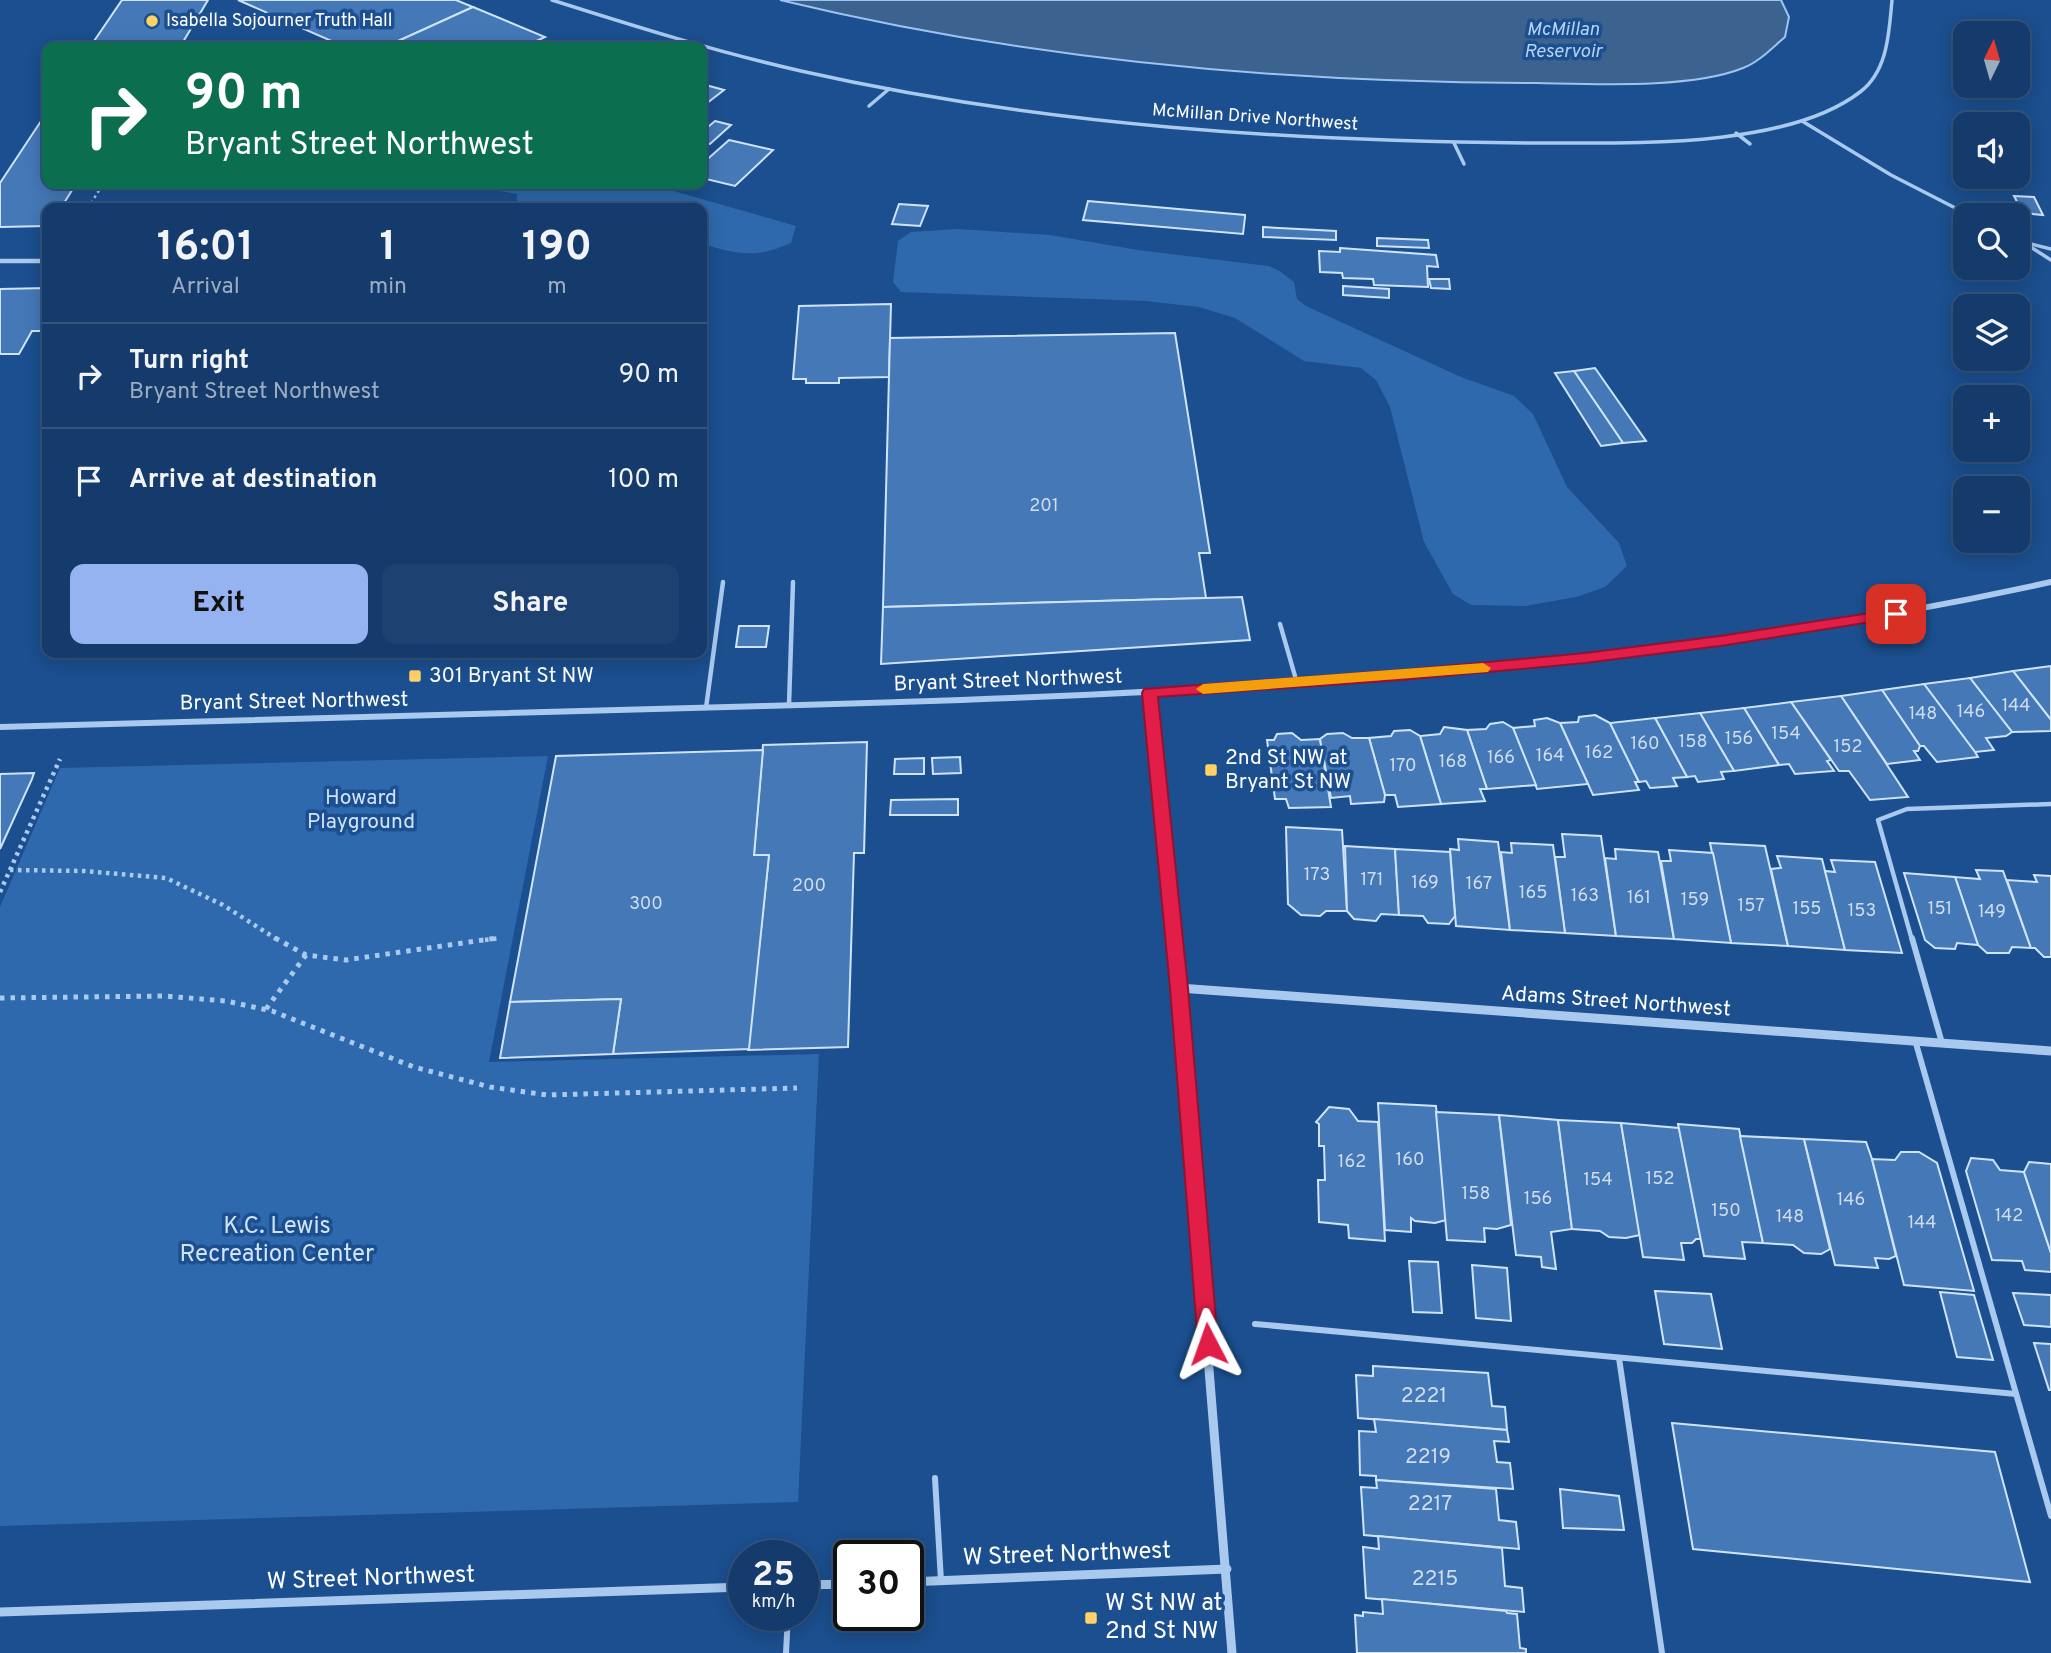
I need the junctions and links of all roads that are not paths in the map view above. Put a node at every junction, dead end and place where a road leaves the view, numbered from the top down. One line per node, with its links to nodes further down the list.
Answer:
1 (552, 0): 3 (lane, McMillan Drive Northwest)
2 (1892, 0): 7 (lane, McMillan Drive Northwest)
3 (687, 42)
4 (707, 47): 5 (lane, McMillan Drive Northwest)
5 (889, 89): 6 (lane); 8 (lane, McMillan Drive Northwest)
6 (869, 106)
7 (1802, 121): 9 (lane, McMillan Drive Northwest); 14 (lane)
8 (1197, 129): 10 (lane); 11 (lane, McMillan Drive Northwest)
9 (1736, 133): 11 (lane, McMillan Drive Northwest); 12 (lane)
10 (1195, 138)
11 (1454, 143): 13 (lane)
12 (1750, 144)
13 (1464, 164)
14 (1953, 207)
15 (2030, 244): 17 (lane)
16 (2030, 245): 18 (lane)
17 (2051, 249)
18 (2051, 260)
19 (0, 261): 20 (street)
20 (42, 261)
21 (723, 582): 28 (lane)
22 (793, 582): 27 (lane)
23 (2051, 582): 25 (street, Bryant Street Northwest)
24 (1280, 624): 25 (lane)
25 (1297, 682): 26 (street, Bryant Street Northwest)
26 (1150, 693): 27 (street, Bryant Street Northwest); 31 (street)
27 (789, 705): 28 (street, Bryant Street Northwest)
28 (706, 708): 29 (street, Bryant Street Northwest)
29 (0, 727)
30 (2051, 804): 33 (lane)
31 (1179, 988): 32 (street, Adams Street Northwest); 40 (street)
32 (1914, 1041): 33 (street, Adams Street Northwest); 37 (lane)
33 (1942, 1043): 34 (street, Adams Street Northwest)
34 (2051, 1051)
35 (1255, 1324): 36 (lane)
36 (1619, 1358): 37 (lane); 48 (lane)
37 (2016, 1394): 39 (lane)
38 (935, 1478): 41 (lane)
39 (2051, 1516)
40 (1227, 1569): 41 (street, W Street Northwest); 47 (street)
41 (941, 1581): 42 (street, W Street Northwest)
42 (924, 1582)
43 (728, 1588): 44 (street, W Street Northwest)
44 (0, 1612)
45 (787, 1631): 46 (lane)
46 (786, 1653)
47 (1232, 1653)
48 (1662, 1653)

